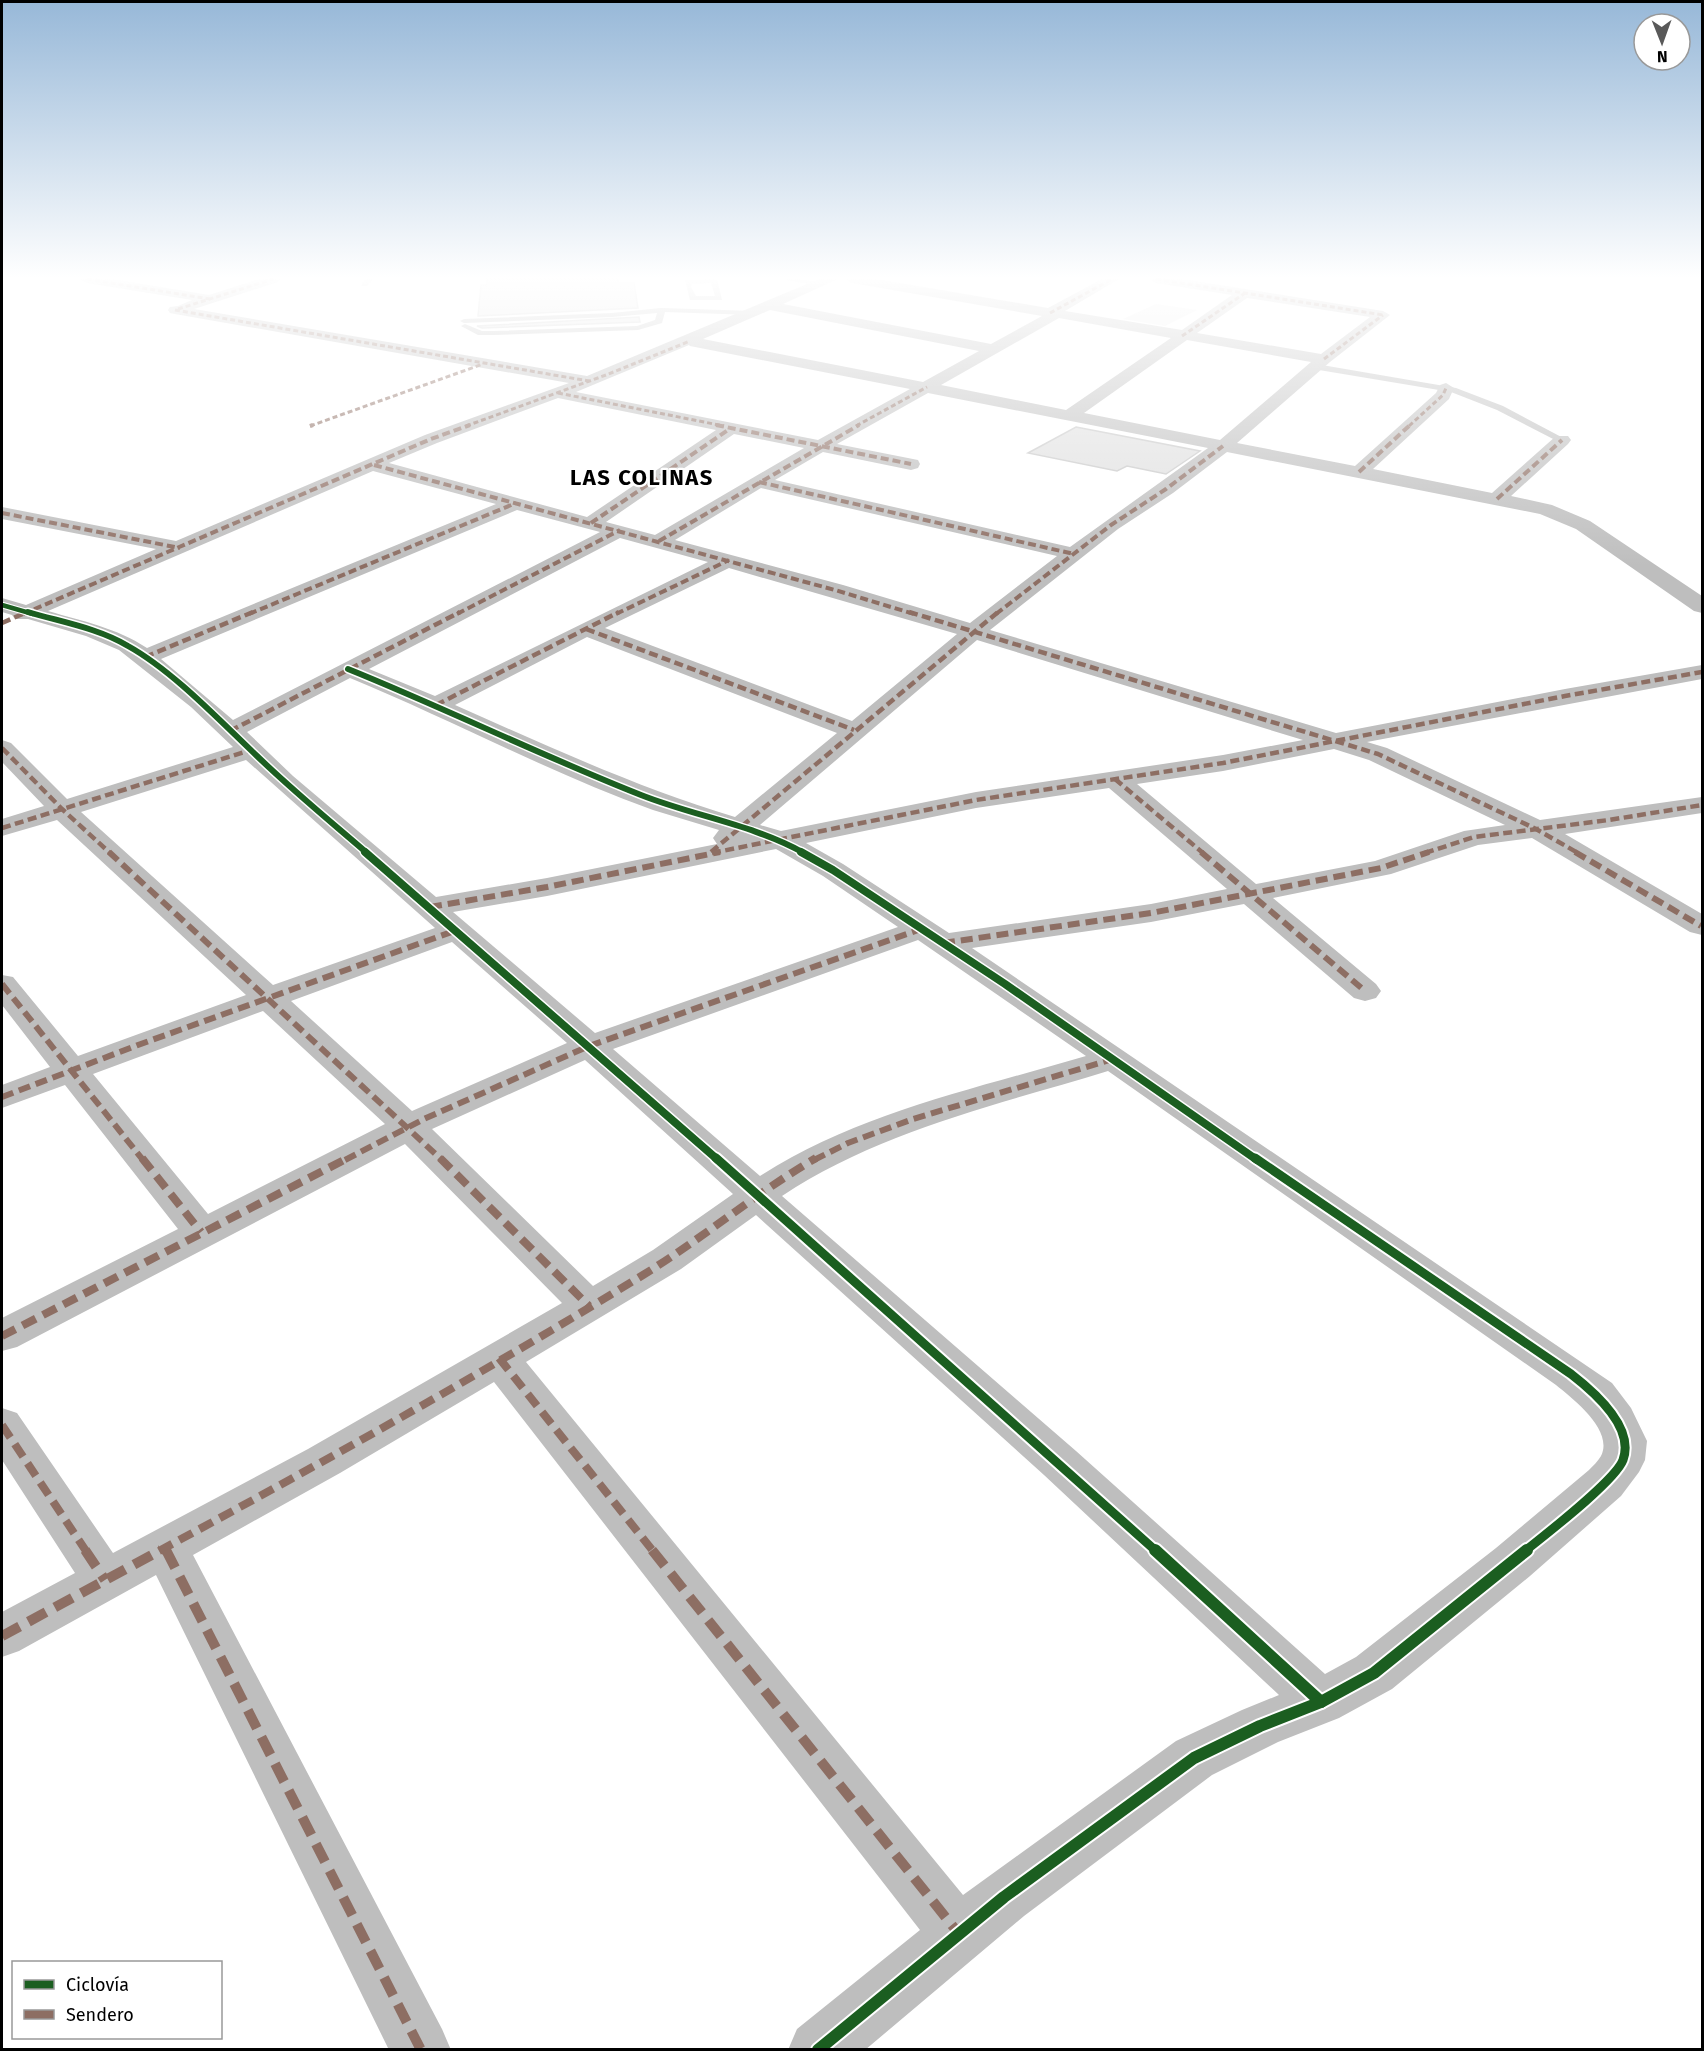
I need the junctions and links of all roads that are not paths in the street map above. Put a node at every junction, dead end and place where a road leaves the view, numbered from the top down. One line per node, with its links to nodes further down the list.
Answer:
1 (553, 375): 8 (street)
2 (605, 375): 8 (street)
3 (865, 375): 9 (street)
4 (949, 375): 9 (street)
5 (1127, 375): 12 (street)
6 (1306, 375): 15 (street)
7 (1379, 375): 10 (lane)
8 (590, 381): 11 (street)
9 (927, 387): 12 (street); 16 (street)
10 (1446, 388): 14 (lane); 19 (street)
11 (556, 393): 13 (street); 18 (street)
12 (1070, 415): 15 (street)
13 (731, 428): 16 (street); 24 (street)
14 (1562, 440): 21 (street)
15 (1223, 446): 19 (street); 28 (street)
16 (820, 447): 17 (street); 20 (street)
17 (911, 464)
18 (374, 465): 22 (street); 27 (street)
19 (1359, 472): 21 (street)
20 (759, 482): 26 (street); 28 (street)
21 (1497, 499): 30 (street)
22 (516, 503): 24 (street); 34 (street)
23 (2, 513): 27 (street)
24 (591, 523): 25 (street)
25 (620, 531): 26 (street); 35 (street)
26 (659, 541): 29 (street)
27 (180, 548): 31 (street)
28 (1074, 554): 33 (street)
29 (729, 560): 32 (street); 33 (street)
30 (1702, 606)
31 (10, 613): 34 (street)
32 (586, 629): 37 (street); 38 (street)
33 (973, 632): 38 (street); 40 (street)
34 (145, 657): 39 (street)
35 (348, 669): 37 (street); 39 (street)
36 (1702, 672): 40 (street)
37 (436, 705): 46 (street)
38 (854, 730): 46 (street)
39 (241, 741): 44 (street); 51 (street)
40 (1338, 741): 42 (street); 47 (street)
41 (2, 748): 44 (street)
42 (1115, 779): 48 (street); 50 (street)
43 (1702, 805): 47 (street)
44 (62, 809): 45 (street); 57 (street)
45 (2, 828)
46 (739, 829): 48 (street); 49 (street)
47 (1536, 829): 50 (street); 52 (street)
48 (780, 840): 49 (street); 54 (street)
49 (710, 853): 51 (street)
50 (1250, 892): 54 (street); 56 (street)
51 (430, 908): 53 (street)
52 (1701, 926)
53 (457, 930): 57 (street); 58 (street)
54 (932, 936): 58 (street); 59 (street)
55 (2, 984): 60 (street)
56 (1365, 991)
57 (270, 998): 60 (street); 62 (street)
58 (589, 1046): 62 (street); 63 (street)
59 (1113, 1059): 63 (street); 72 (street)
60 (72, 1070): 61 (street); 64 (street)
61 (2, 1097)
62 (409, 1127): 64 (street); 65 (street)
63 (757, 1196): 65 (street); 72 (street)
64 (201, 1232): 66 (street)
65 (589, 1306): 67 (street)
66 (2, 1336)
67 (499, 1358): 69 (street); 73 (street)
68 (2, 1425): 70 (street)
69 (165, 1547): 70 (street); 74 (street)
70 (105, 1580): 71 (street)
71 (2, 1636)
72 (1321, 1702): 73 (street)
73 (959, 1934): 75 (street)
74 (421, 2049)
75 (818, 2049)

